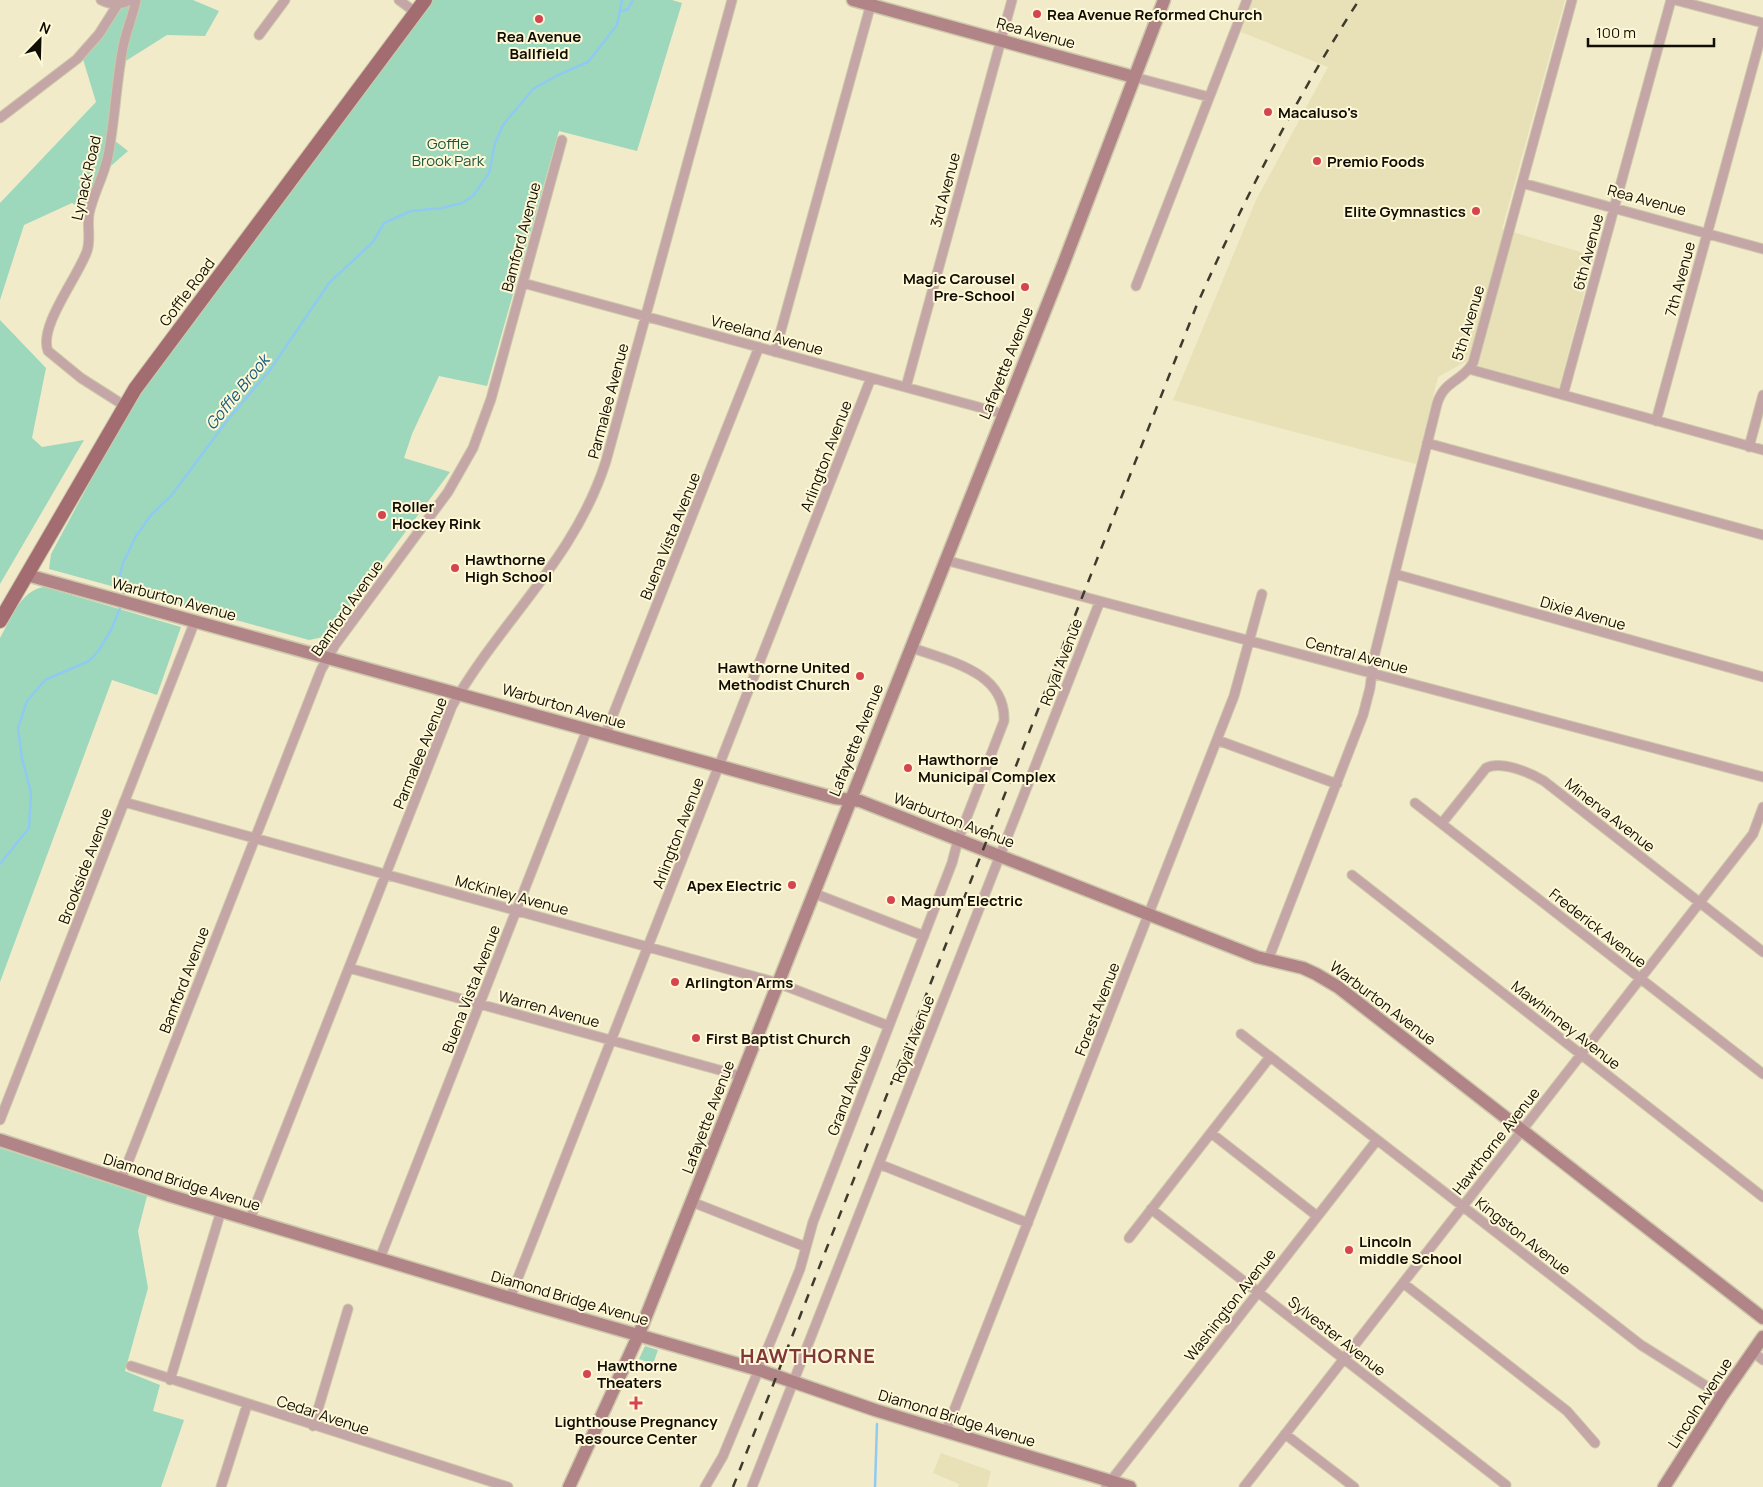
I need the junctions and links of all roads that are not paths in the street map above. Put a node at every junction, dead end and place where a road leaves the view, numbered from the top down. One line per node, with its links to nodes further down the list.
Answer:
1 (101, 0): 16 (street)
2 (130, 0): 16 (street)
3 (136, 0): 40 (street, Lynack Road)
4 (285, 0): 20 (street)
5 (398, 0): 17 (street)
6 (425, 0): 17 (main road, Goffle Road)
7 (732, 0): 32 (street, Parmalee Avenue)
8 (853, 0): 15 (street, Rea Avenue)
9 (1012, 0): 21 (street, 3rd Avenue)
10 (1164, 0): 22 (street, Lafayette Avenue)
11 (1248, 0): 23 (street)
12 (1572, 0): 26 (street, 5th Avenue)
13 (1671, 0): 27 (street, 6th Avenue)
14 (1675, 0): 18 (street)
15 (871, 2): 21 (street, Rea Avenue); 34 (street)
16 (118, 4): 24 (street)
17 (415, 12): 40 (main road, Goffle Road)
18 (1763, 23)
19 (1763, 29): 28 (street, 7th Avenue)
20 (259, 35)
21 (1001, 40): 22 (street, Rea Avenue); 37 (street, 3rd Avenue)
22 (1134, 77): 23 (street, Rea Avenue); 41 (street, Lafayette Avenue)
23 (1209, 97): 31 (street)
24 (0, 118)
25 (562, 140): 30 (street, Bamford Avenue)
26 (1522, 183): 27 (street, Rea Avenue); 35 (street, 5th Avenue)
27 (1614, 208): 28 (street, Rea Avenue); 38 (street, 6th Avenue)
28 (1707, 233): 29 (street, Rea Avenue); 42 (street, 7th Avenue)
29 (1763, 248)
30 (523, 283): 32 (street, Vreeland Avenue); 56 (street, Bamford Avenue)
31 (1136, 286)
32 (645, 316): 33 (street, Vreeland Avenue); 59 (street, Parmalee Avenue)
33 (759, 347): 34 (street, Vreeland Avenue); 61 (street, Buena Vista Avenue)
34 (776, 352): 36 (street, Vreeland Avenue)
35 (1469, 369): 38 (street); 43 (street, 5th Avenue)
36 (871, 378): 37 (street, Vreeland Avenue); 63 (street, Arlington Avenue)
37 (906, 387): 41 (street, Vreeland Avenue)
38 (1563, 395): 42 (street)
39 (1763, 395): 44 (street)
40 (124, 406): 49 (main road, Goffle Road)
41 (1004, 414): 47 (street, Lafayette Avenue)
42 (1656, 421): 44 (street)
43 (1427, 443): 46 (street); 48 (street, 5th Avenue)
44 (1749, 447): 45 (street)
45 (1763, 450)
46 (1763, 535)
47 (945, 560): 51 (street, Central Avenue); 55 (street, Lafayette Avenue)
48 (1395, 574): 57 (street, 5th Avenue); 58 (street, Dixie Avenue)
49 (27, 575): 52 (main road, Goffle Road); 53 (street, Warburton Avenue)
50 (1262, 594): 54 (street, Forest Avenue)
51 (1100, 601): 54 (street, Central Avenue); 74 (street, Royal Avenue)
52 (0, 621)
53 (195, 621): 56 (street, Warburton Avenue); 67 (street, Brookside Avenue)
54 (1250, 641): 57 (street, Central Avenue); 62 (street, Forest Avenue)
55 (910, 647): 66 (street, Lafayette Avenue); 73 (street, Grand Avenue)
56 (327, 658): 59 (street, Warburton Avenue); 72 (street, Bamford Avenue)
57 (1372, 674): 64 (street, Central Avenue); 65 (street, 5th Avenue)
58 (1763, 677)
59 (458, 694): 60 (street, Warburton Avenue); 75 (street, Parmalee Avenue)
60 (587, 730): 61 (street, Warburton Avenue); 79 (street, Buena Vista Avenue)
61 (606, 735): 63 (street, Warburton Avenue)
62 (1217, 740): 65 (street); 80 (street, Forest Avenue)
63 (719, 766): 66 (street, Warburton Avenue); 82 (street, Arlington Avenue)
64 (1763, 777)
65 (1337, 784): 84 (street, 5th Avenue)
66 (850, 800): 73 (street, Warburton Avenue); 77 (street, Lafayette Avenue)
67 (124, 802): 72 (street, McKinley Avenue); 96 (street, Brookside Avenue)
68 (1416, 803): 70 (street, Frederick Avenue)
69 (1763, 807): 71 (street, Hawthorne Avenue)
70 (1442, 823): 78 (street, Minerva Avenue); 86 (street, Frederick Avenue)
71 (1760, 827): 78 (street, Hawthorne Avenue)
72 (255, 838): 75 (street, McKinley Avenue); 102 (street, Bamford Avenue)
73 (958, 840): 74 (street, Warburton Avenue); 81 (street, Grand Avenue)
74 (1000, 856): 80 (street, Warburton Avenue); 101 (street, Royal Avenue)
75 (386, 874): 79 (street, McKinley Avenue); 85 (street, Parmalee Avenue)
76 (1352, 875): 92 (street, Mawhinney Avenue)
77 (813, 893): 81 (street); 87 (street, Lafayette Avenue)
78 (1700, 902): 83 (street, Minerva Avenue); 86 (street, Hawthorne Avenue)
79 (516, 910): 82 (street, McKinley Avenue); 88 (street, Buena Vista Avenue)
80 (1149, 914): 84 (street, Warburton Avenue); 110 (street, Forest Avenue)
81 (924, 936): 89 (street, Grand Avenue)
82 (648, 947): 87 (street, McKinley Avenue); 91 (street, Arlington Avenue)
83 (1763, 952)
84 (1268, 960): 97 (street, Warburton Avenue)
85 (349, 968): 88 (street, Warren Avenue); 109 (street, Parmalee Avenue)
86 (1640, 979): 92 (street, Hawthorne Avenue); 94 (street, Frederick Avenue)
87 (778, 983): 89 (street, McKinley Avenue); 95 (street, Lafayette Avenue)
88 (480, 1004): 91 (street, Warren Avenue); 113 (street, Buena Vista Avenue)
89 (889, 1026): 112 (street, Grand Avenue)
90 (1241, 1034): 93 (street, Kingston Avenue)
91 (611, 1040): 95 (street, Warren Avenue); 116 (street, Arlington Avenue)
92 (1581, 1054): 97 (street, Hawthorne Avenue); 103 (street, Mawhinney Avenue)
93 (1270, 1057): 98 (street); 100 (street, Kingston Avenue)
94 (1763, 1074)
95 (741, 1076): 104 (street, Lafayette Avenue)
96 (0, 1120)
97 (1522, 1130): 105 (street, Hawthorne Avenue); 118 (street, Warburton Avenue)
98 (1211, 1133): 106 (street); 108 (street)
99 (0, 1140): 102 (street, Diamond Bridge Avenue)
100 (1377, 1140): 105 (street, Kingston Avenue); 108 (street, Washington Avenue)
101 (879, 1164): 110 (street); 126 (street, Royal Avenue)
102 (121, 1180): 107 (street, Diamond Bridge Avenue)
103 (1763, 1197)
104 (692, 1202): 112 (street); 119 (street, Lafayette Avenue)
105 (1462, 1206): 114 (street, Hawthorne Avenue); 127 (street, Kingston Avenue)
106 (1152, 1208): 111 (street); 115 (street, Sylvester Avenue)
107 (221, 1211): 109 (street, Diamond Bridge Avenue); 125 (street)
108 (1317, 1216): 115 (street, Washington Avenue)
109 (250, 1220): 113 (street, Diamond Bridge Avenue)
110 (1028, 1223): 130 (street, Forest Avenue)
111 (1129, 1238)
112 (806, 1247): 124 (street, Grand Avenue)
113 (380, 1258): 116 (street, Diamond Bridge Avenue)
114 (1403, 1283): 122 (street, Hawthorne Avenue); 132 (street)
115 (1258, 1292): 122 (street, Sylvester Avenue); 133 (street, Washington Avenue)
116 (510, 1298): 119 (street, Diamond Bridge Avenue)
117 (348, 1309): 129 (street)
118 (1763, 1318)
119 (639, 1334): 124 (street, Diamond Bridge Avenue); 137 (street, Lafayette Avenue)
120 (1763, 1338): 121 (street, Lincoln Avenue)
121 (1758, 1356): 127 (street, Lincoln Avenue)
122 (1344, 1358): 131 (street, Hawthorne Avenue); 134 (street, Sylvester Avenue)
123 (131, 1366): 125 (street, Cedar Avenue)
124 (759, 1370): 126 (street, Diamond Bridge Avenue); 138 (street, Grand Avenue)
125 (170, 1380): 128 (street, Cedar Avenue)
126 (794, 1382): 130 (street, Diamond Bridge Avenue); 139 (street, Royal Avenue)
127 (1722, 1396): 143 (street, Lincoln Avenue)
128 (247, 1405): 129 (street, Cedar Avenue); 135 (street)
129 (313, 1426): 136 (street, Cedar Avenue)
130 (946, 1431): 133 (street, Diamond Bridge Avenue)
131 (1285, 1434): 141 (street, Hawthorne Avenue); 142 (street)
132 (1595, 1443)
133 (1108, 1484): 140 (street, Diamond Bridge Avenue)
134 (1506, 1485)
135 (221, 1487)
136 (508, 1487)
137 (569, 1487)
138 (705, 1487)
139 (752, 1487)
140 (1130, 1487)
141 (1244, 1487)
142 (1354, 1487)
143 (1664, 1487)

